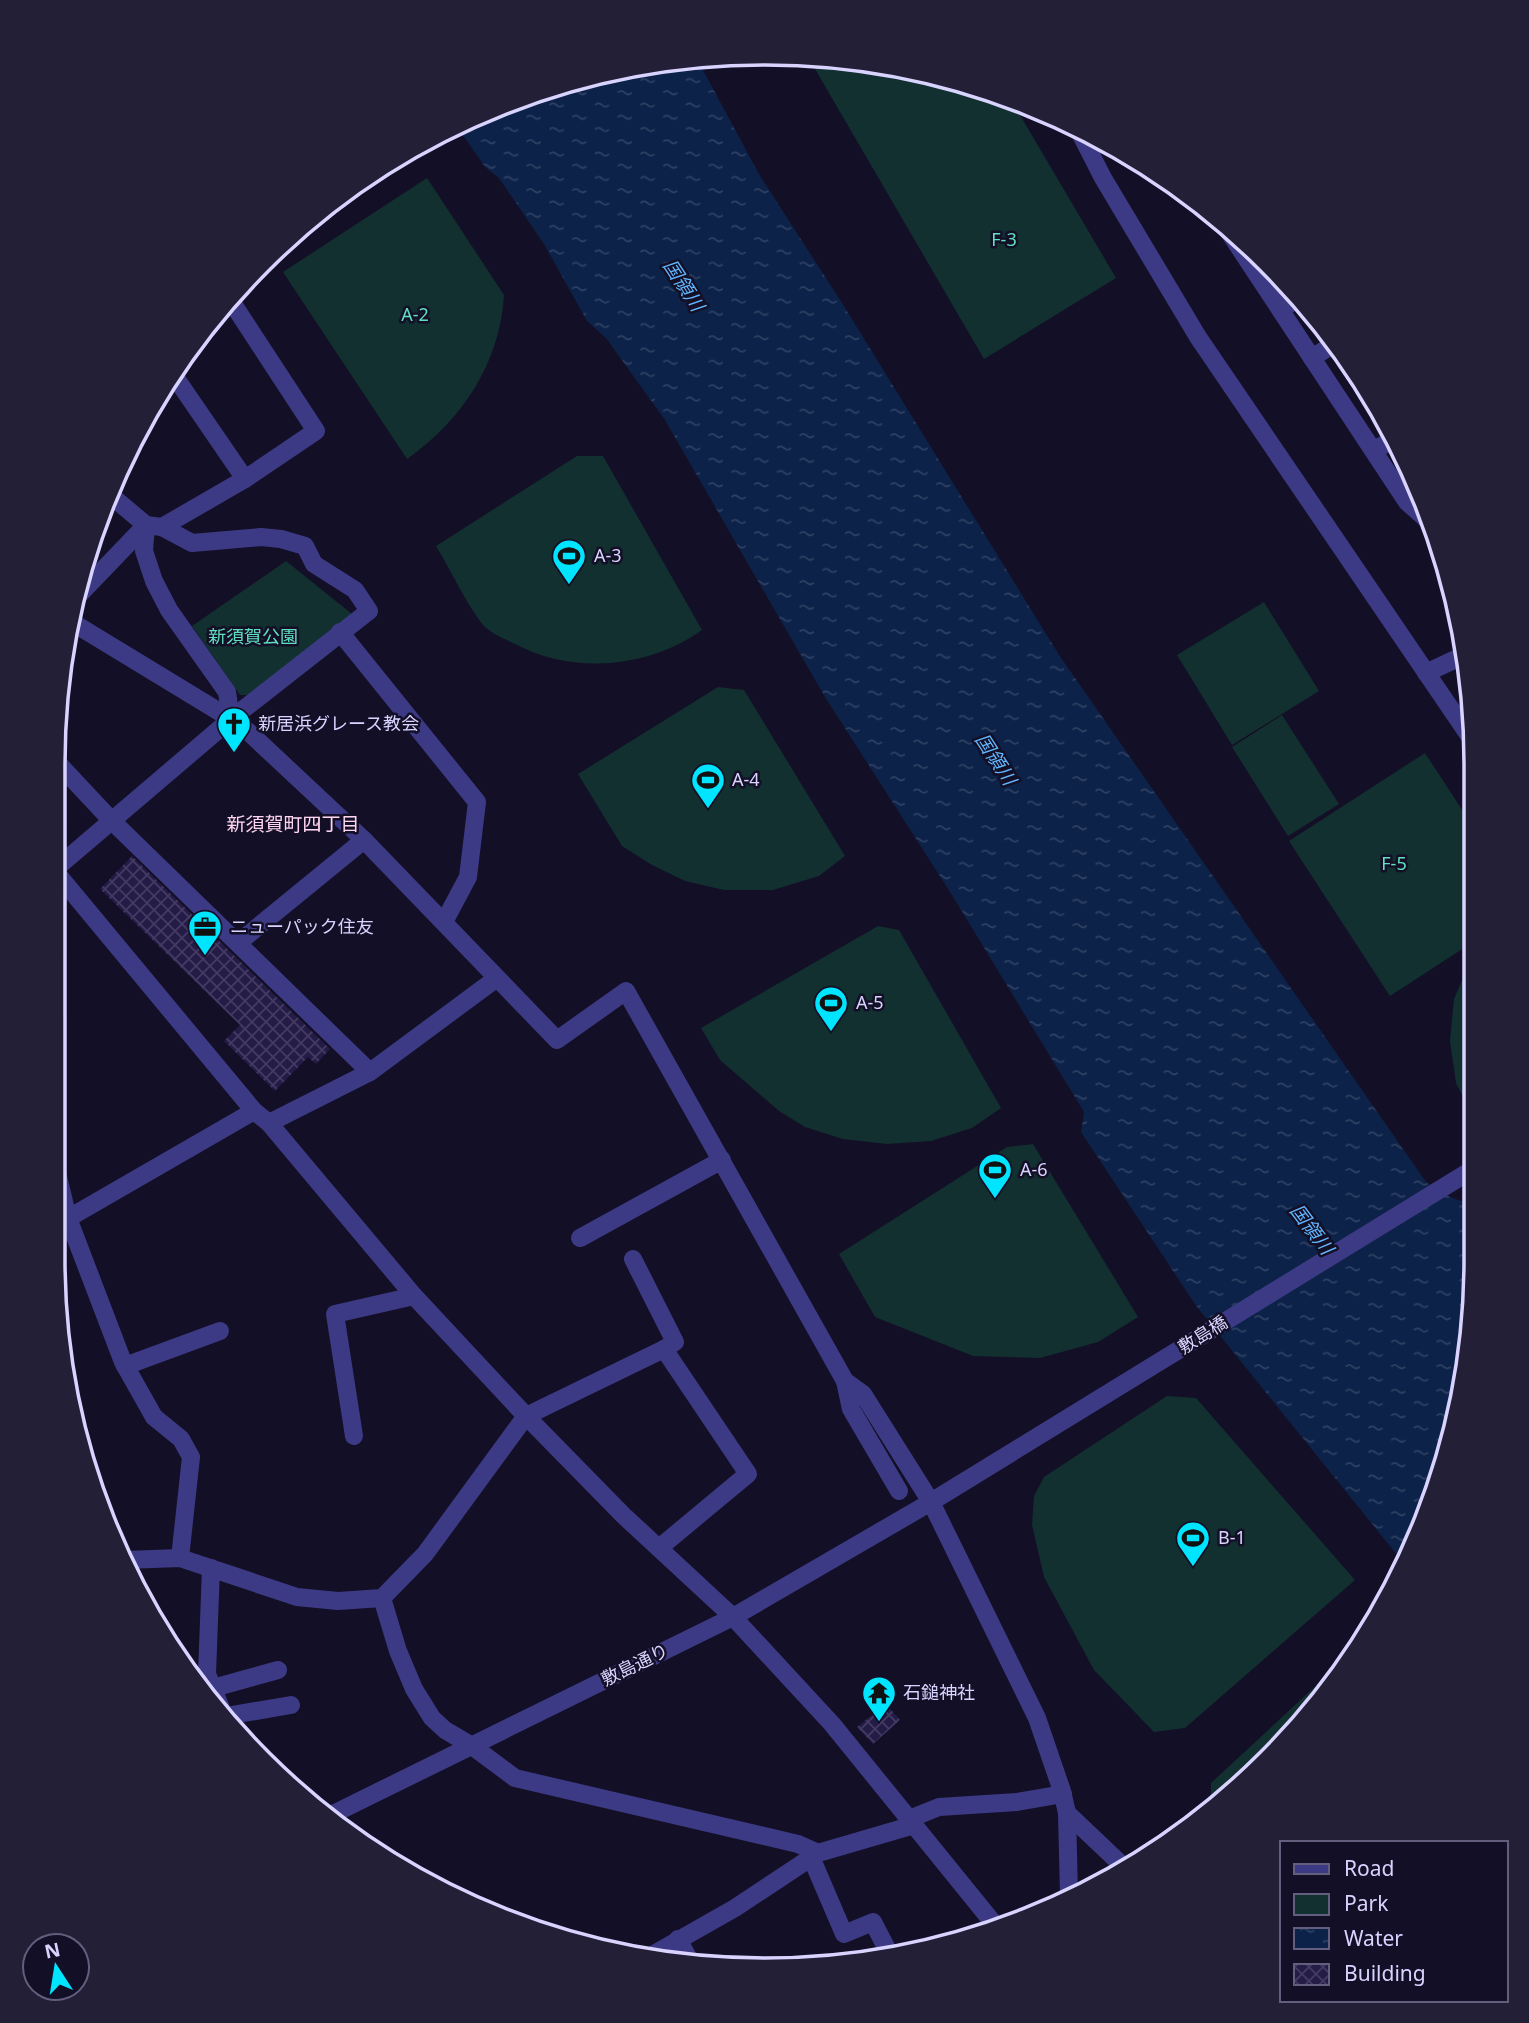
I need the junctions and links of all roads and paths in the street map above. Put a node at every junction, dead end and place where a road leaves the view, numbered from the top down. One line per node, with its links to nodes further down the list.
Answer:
1 (1085, 143): 19 (street)
2 (1252, 263): 5 (street)
3 (1291, 303): 5 (street)
4 (235, 307): 11 (street)
5 (1281, 311): 7 (street)
6 (1327, 348): 7 (street)
7 (1312, 358): 10 (street)
8 (179, 383): 11 (street)
9 (1386, 444): 10 (street)
10 (1373, 450): 12 (street)
11 (245, 479): 14 (street)
12 (1411, 496)
13 (117, 500): 14 (street)
14 (154, 526): 15 (street); 17 (street); 20 (street)
15 (88, 587)
16 (78, 626): 20 (street)
17 (340, 632): 20 (street); 27 (street)
18 (1456, 659): 19 (street)
19 (1426, 673): 21 (street)
20 (231, 719): 23 (street); 24 (street)
21 (1463, 724)
22 (65, 771): 23 (street)
23 (112, 821): 25 (street); 28 (street)
24 (364, 840): 27 (street); 28 (street)
25 (65, 861)
26 (65, 883): 31 (street)
27 (444, 922): 29 (street)
28 (238, 943): 30 (street)
29 (497, 978): 30 (street); 33 (street)
30 (370, 1072): 32 (street)
31 (254, 1111): 32 (street); 35 (street)
32 (269, 1123): 39 (street)
33 (722, 1160): 37 (street); 43 (street)
34 (1464, 1175): 47 (street, 敷島橋)
35 (65, 1212)
36 (65, 1229): 42 (street)
37 (580, 1238)
38 (633, 1259): 41 (street)
39 (414, 1296): 44 (street); 45 (street)
40 (220, 1331): 42 (street)
41 (663, 1349): 44 (street); 48 (street)
42 (125, 1366): 49 (street)
43 (845, 1381): 46 (street); 47 (street)
44 (526, 1416): 48 (street); 52 (street)
45 (354, 1436)
46 (899, 1491)
47 (933, 1501): 53 (street, 敷島通り); 59 (street)
48 (659, 1548): 53 (street)
49 (180, 1558): 50 (street); 51 (street)
50 (133, 1560)
51 (211, 1568): 52 (street); 55 (street)
52 (382, 1598): 58 (street)
53 (733, 1617): 58 (street, 敷島通り); 62 (street)
54 (278, 1670): 55 (street)
55 (213, 1688)
56 (291, 1705): 57 (street)
57 (234, 1715)
58 (472, 1746): 60 (street, 敷島通り); 63 (street)
59 (1063, 1794): 61 (street); 62 (street)
60 (336, 1812)
61 (1067, 1813): 64 (street); 65 (street)
62 (911, 1822): 63 (street); 66 (street)
63 (815, 1855): 67 (street); 68 (street)
64 (1119, 1862)
65 (1069, 1888)
66 (991, 1920)
67 (678, 1939): 69 (street); 70 (street)
68 (886, 1947)
69 (660, 1950)
70 (686, 1953)

